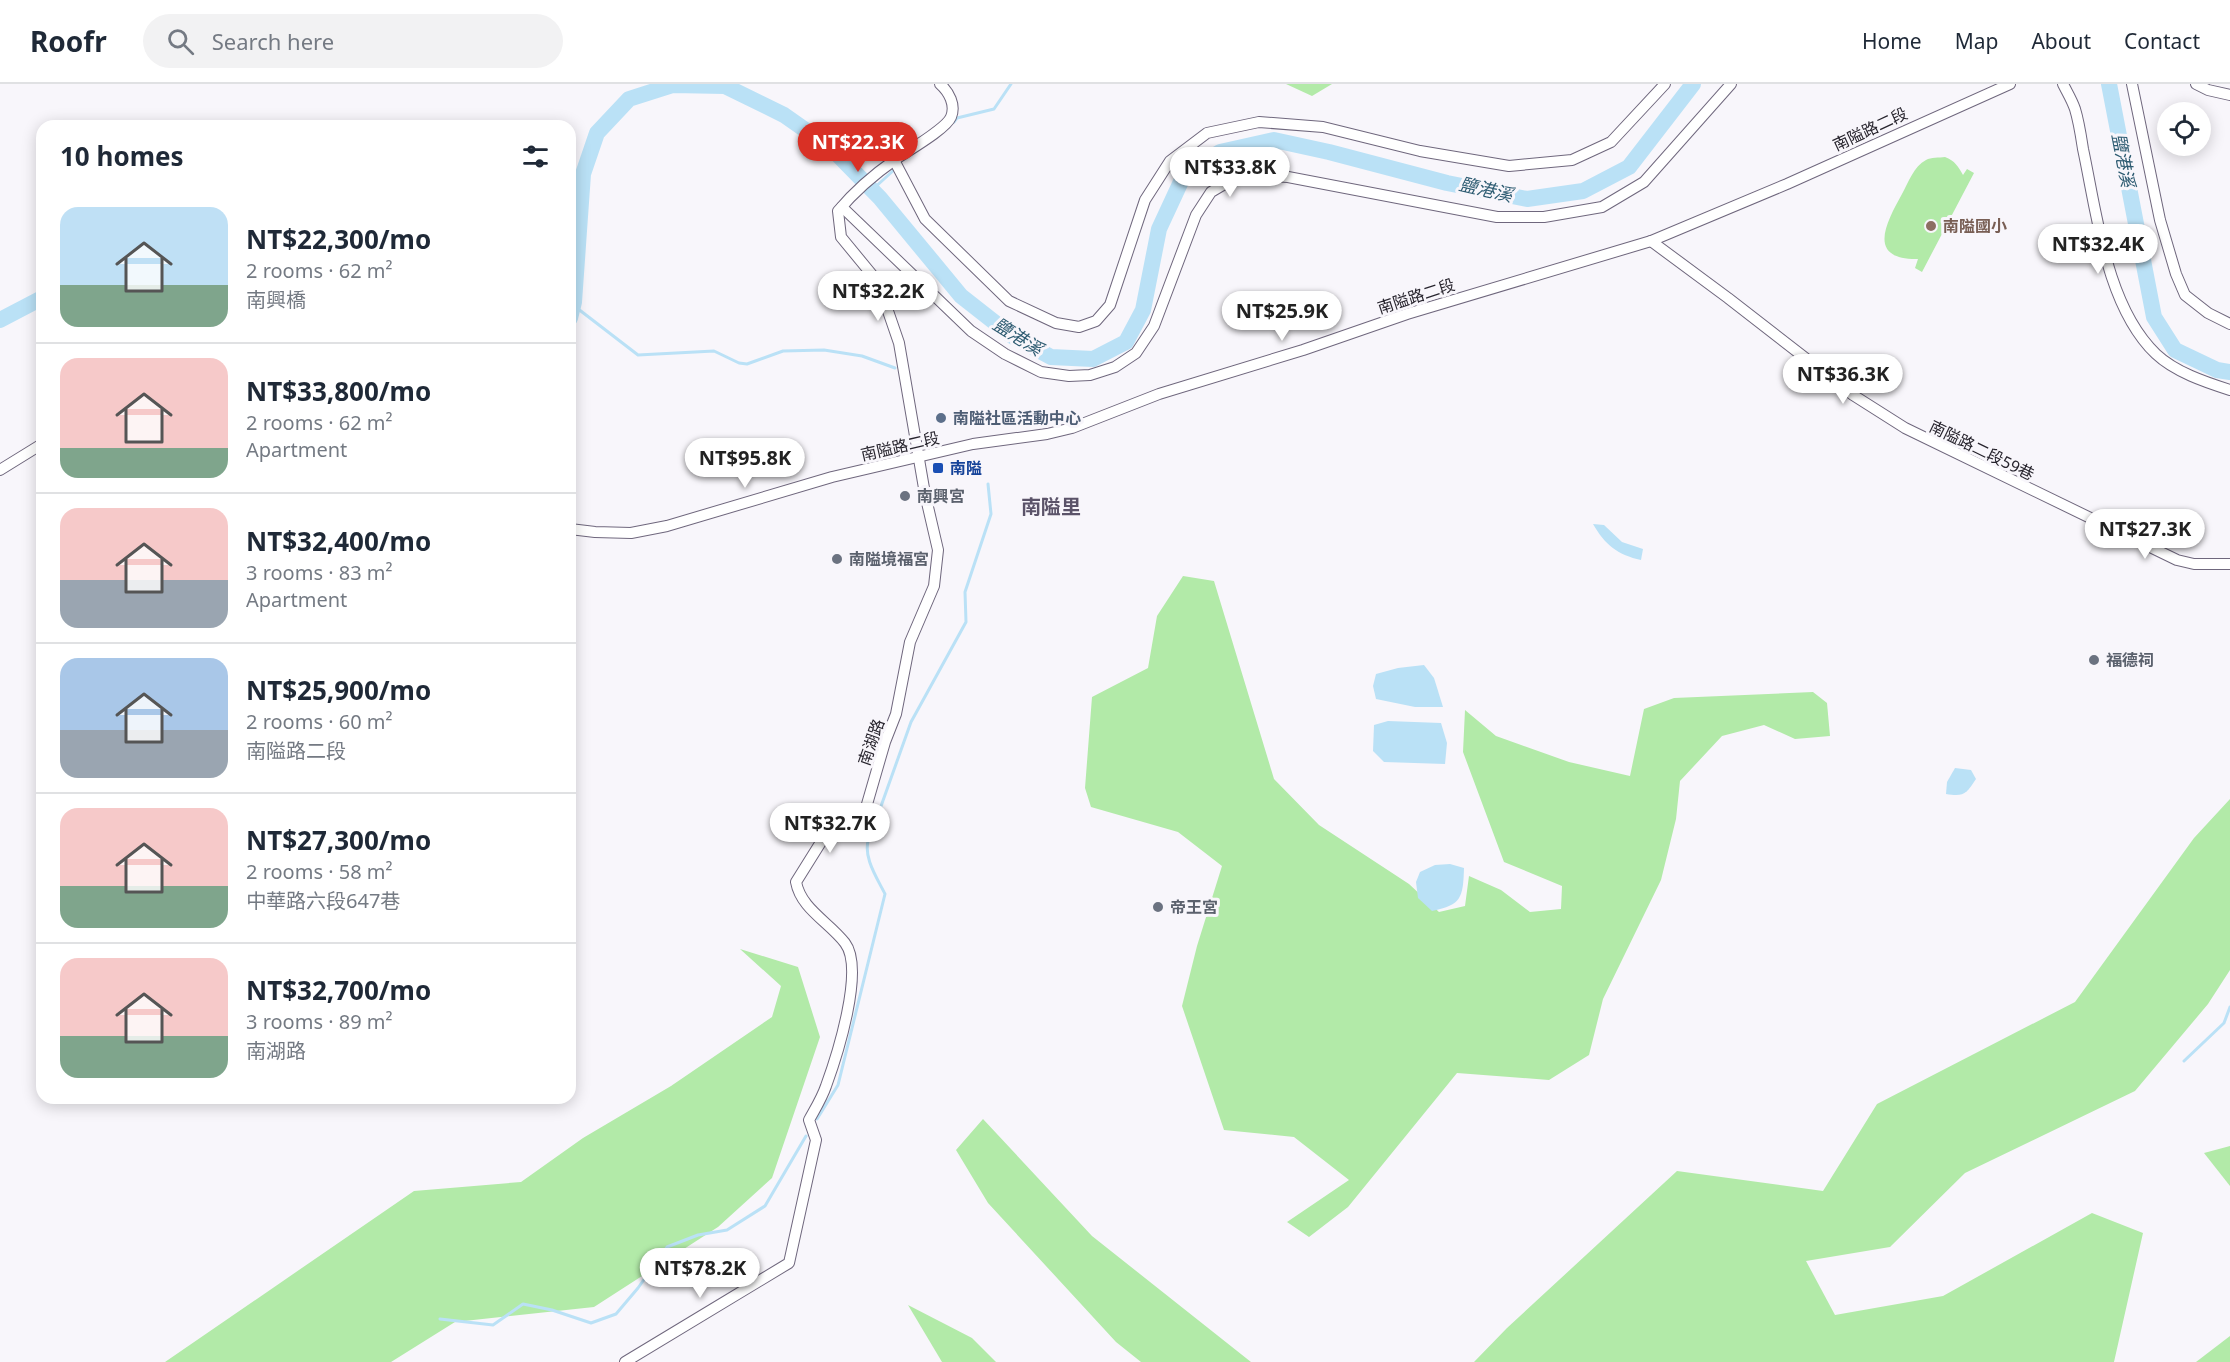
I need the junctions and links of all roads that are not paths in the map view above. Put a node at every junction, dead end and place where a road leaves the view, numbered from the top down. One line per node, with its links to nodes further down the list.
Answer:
1 (940, 84): 9 (street)
2 (1665, 84): 9 (street)
3 (1731, 84): 10 (street)
4 (2010, 84): 11 (street, 南隘路二段)
5 (2063, 84): 13 (street)
6 (2132, 84): 12 (street)
7 (2196, 84): 8 (street)
8 (2230, 95)
9 (894, 160): 10 (street)
10 (842, 207): 15 (street, 南湖路)
11 (1651, 241): 15 (street, 南隘路二段); 18 (street, 南隘路二段59巷)
12 (2230, 324)
13 (2230, 390)
14 (36, 448): 16 (street)
15 (919, 458): 17 (street, 南隘路二段); 19 (street, 南湖路)
16 (0, 470)
17 (576, 530)
18 (2230, 564)
19 (626, 1362)

